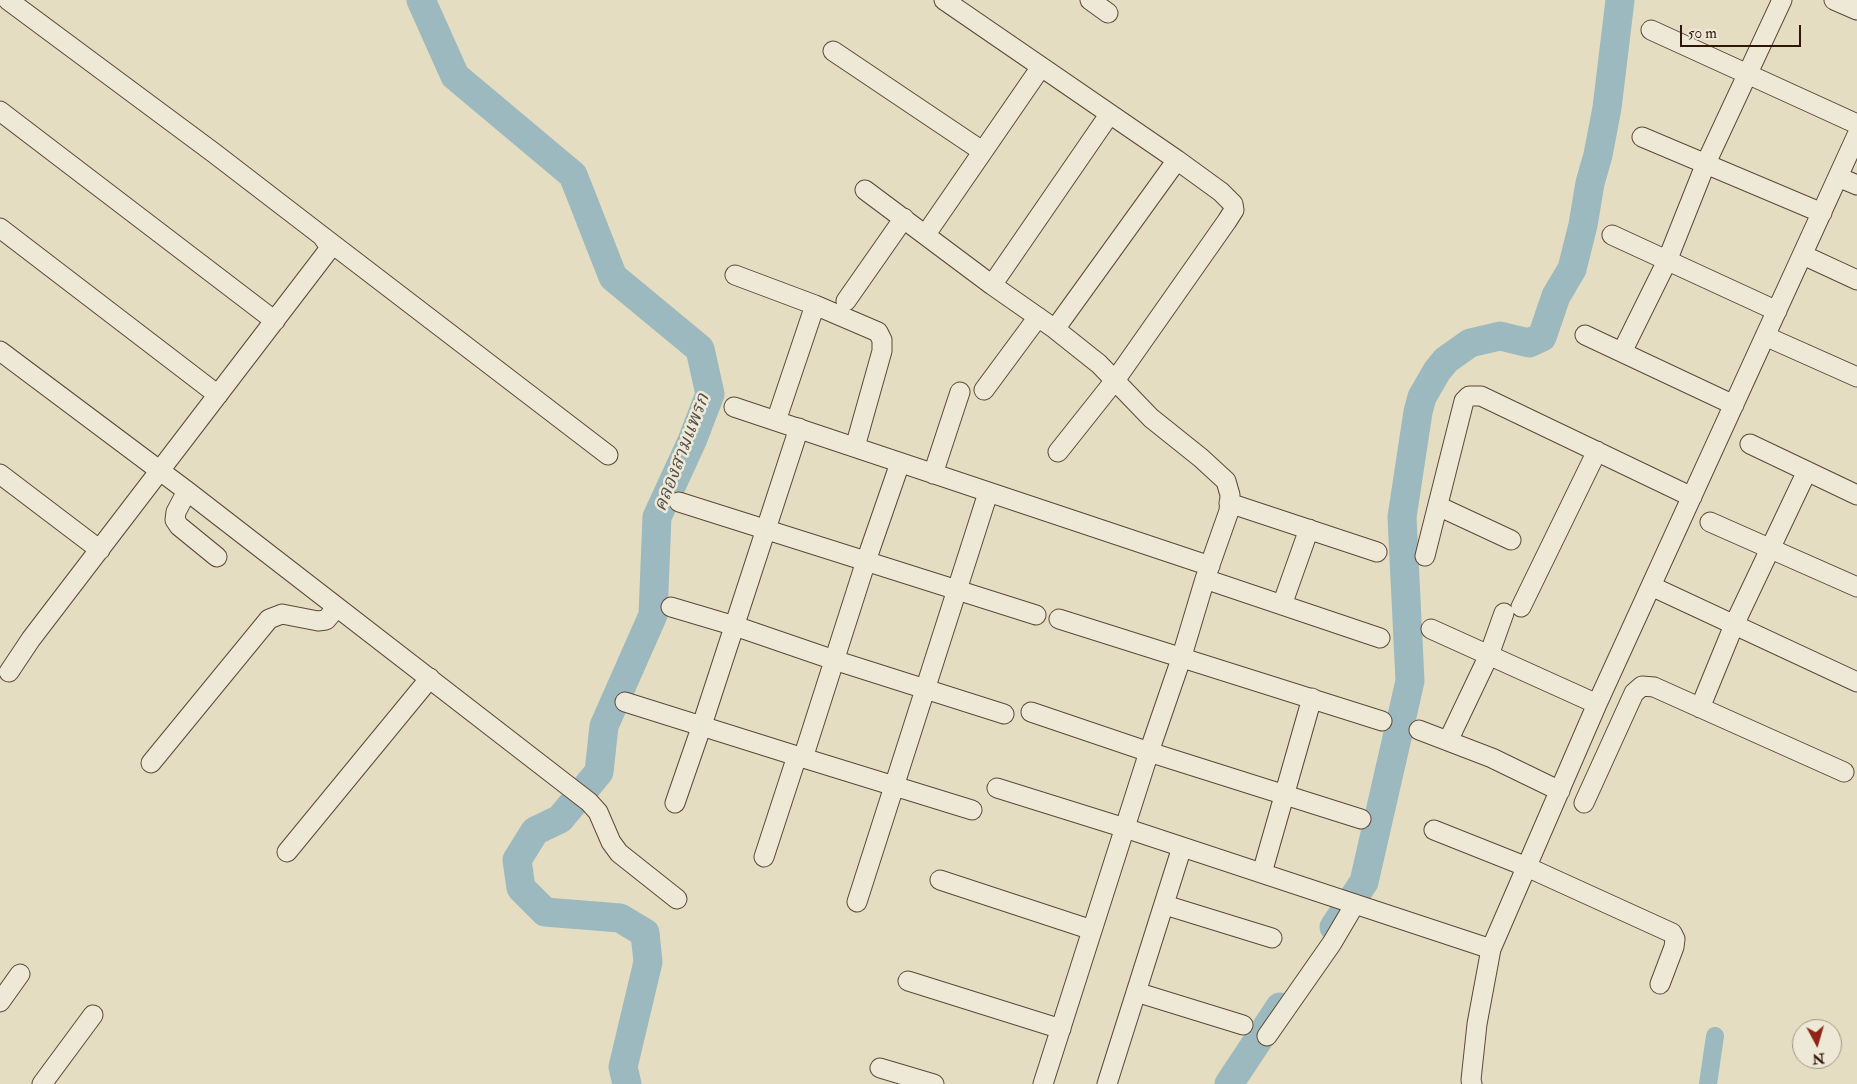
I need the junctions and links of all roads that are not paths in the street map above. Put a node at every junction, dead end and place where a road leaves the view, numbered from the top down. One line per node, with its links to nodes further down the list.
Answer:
1 (944, 0): 6 (street)
2 (1090, 0): 8 (street)
3 (1782, 0): 12 (street)
4 (1834, 0): 7 (street)
5 (16, 2): 29 (street)
6 (964, 6): 11 (street)
7 (1857, 10)
8 (1108, 12)
9 (1651, 30): 12 (street)
10 (833, 51): 18 (street)
11 (1041, 67): 14 (street); 18 (street)
12 (1748, 74): 15 (street); 20 (street)
13 (0, 111): 39 (street)
14 (1109, 115): 19 (street); 34 (street)
15 (1857, 124)
16 (1857, 135): 21 (street)
17 (1642, 137): 20 (street)
18 (982, 151): 27 (street)
19 (1177, 160): 40 (street); 46 (street)
20 (1706, 163): 24 (street); 31 (street)
21 (1838, 176): 22 (street); 24 (street)
22 (1857, 185)
23 (865, 190): 25 (street)
24 (1822, 213): 30 (street)
25 (904, 218): 27 (street); 35 (street)
26 (0, 228): 49 (street)
27 (926, 234): 34 (street)
28 (1612, 235): 31 (street)
29 (322, 236): 39 (street); 58 (street)
30 (1803, 255): 33 (street); 37 (street)
31 (1667, 260): 37 (street); 44 (street)
32 (735, 275): 36 (street)
33 (1857, 280)
34 (992, 285): 38 (street)
35 (846, 301)
36 (815, 305): 52 (street); 55 (street)
37 (1777, 312): 42 (street)
38 (1038, 317): 40 (street); 47 (street)
39 (275, 321): 49 (street)
40 (1055, 329): 46 (street)
41 (1585, 335): 44 (street)
42 (1765, 336): 45 (street); 50 (street)
43 (0, 351): 61 (street)
44 (1622, 352): 50 (street)
45 (1857, 376)
46 (1116, 379): 57 (street); 69 (street)
47 (984, 390)
48 (960, 392): 63 (street)
49 (218, 395): 61 (street)
50 (1734, 405): 67 (street)
51 (734, 407): 52 (street)
52 (776, 421): 53 (street)
53 (799, 428): 55 (street); 73 (street)
54 (1750, 444): 60 (street)
55 (855, 447): 59 (street)
56 (1596, 451): 67 (street); 70 (street); 94 (street)
57 (1058, 452)
58 (608, 455)
59 (900, 462): 63 (street); 80 (street)
60 (1807, 471): 66 (street); 75 (street)
61 (160, 472): 64 (street); 76 (street)
62 (0, 474): 76 (street)
63 (933, 474): 65 (street)
64 (187, 491): 78 (street); 86 (street)
65 (988, 493): 81 (street); 84 (street)
66 (1857, 495)
67 (1692, 497): 82 (street)
68 (679, 502): 73 (street)
69 (1229, 504): 72 (street); 81 (street)
70 (1438, 506): 74 (street); 79 (street)
71 (1710, 522): 75 (street)
72 (1309, 529): 77 (street); 85 (street)
73 (767, 531): 80 (street); 91 (street)
74 (1511, 540)
75 (1770, 548): 83 (street); 90 (street)
76 (100, 550): 97 (street)
77 (1377, 552)
78 (217, 556)
79 (1426, 556)
80 (866, 561): 84 (street); 96 (street)
81 (1207, 573): 85 (street); 95 (street)
82 (1652, 586): 90 (street); 103 (street)
83 (1857, 587)
84 (957, 592): 88 (street); 100 (street)
85 (1282, 605): 93 (street)
86 (337, 607): 98 (street); 113 (street)
87 (671, 607): 91 (street)
88 (1036, 615)
89 (1059, 619): 95 (street)
90 (1734, 625): 99 (street); 104 (street)
91 (734, 626): 96 (street); 108 (street)
92 (1430, 629): 94 (street)
93 (1380, 638)
94 (1489, 655): 103 (street); 110 (street)
95 (1181, 659): 101 (street); 111 (street)
96 (834, 660): 100 (street); 112 (street)
97 (9, 672)
98 (430, 678): 126 (street); 131 (street)
99 (1857, 682)
100 (925, 688): 106 (street); 115 (street)
101 (1312, 698): 107 (street); 118 (street)
102 (625, 702): 108 (street)
103 (1597, 704): 117 (street)
104 (1700, 708): 114 (street); 120 (street)
105 (1031, 712): 111 (street)
106 (1004, 714)
107 (1382, 721)
108 (702, 726): 112 (street); 119 (street)
109 (1419, 730): 110 (street)
110 (1448, 742): 117 (street)
111 (1149, 752): 118 (street); 123 (street)
112 (800, 757): 115 (street); 127 (street)
113 (151, 763)
114 (1844, 772)
115 (894, 786): 121 (street); 132 (street)
116 (997, 788): 123 (street)
117 (1560, 791): 128 (street)
118 (1285, 794): 122 (street); 129 (street)
119 (675, 803)
120 (1584, 803)
121 (972, 810)
122 (1361, 819)
123 (1125, 828): 125 (street); 135 (street)
124 (1434, 830): 128 (street)
125 (1182, 847): 129 (street); 134 (street)
126 (287, 852)
127 (764, 857)
128 (1527, 867): 137 (street); 140 (street)
129 (1262, 873): 133 (street)
130 (940, 880): 135 (street)
131 (677, 899)
132 (857, 902)
133 (1355, 904): 137 (street); 146 (street)
134 (1165, 905): 136 (street); 141 (street)
135 (1092, 930): 145 (street)
136 (1272, 938)
137 (1491, 948): 152 (street)
138 (20, 974): 142 (street)
139 (908, 981): 145 (street)
140 (1660, 984)
141 (1136, 992): 144 (street); 151 (street)
142 (0, 1002)
143 (93, 1015): 148 (street)
144 (1244, 1025)
145 (1061, 1029): 150 (street)
146 (1267, 1036)
147 (880, 1068): 149 (street)
148 (42, 1084)
149 (934, 1084)
150 (1043, 1084)
151 (1107, 1084)
152 (1472, 1084)

